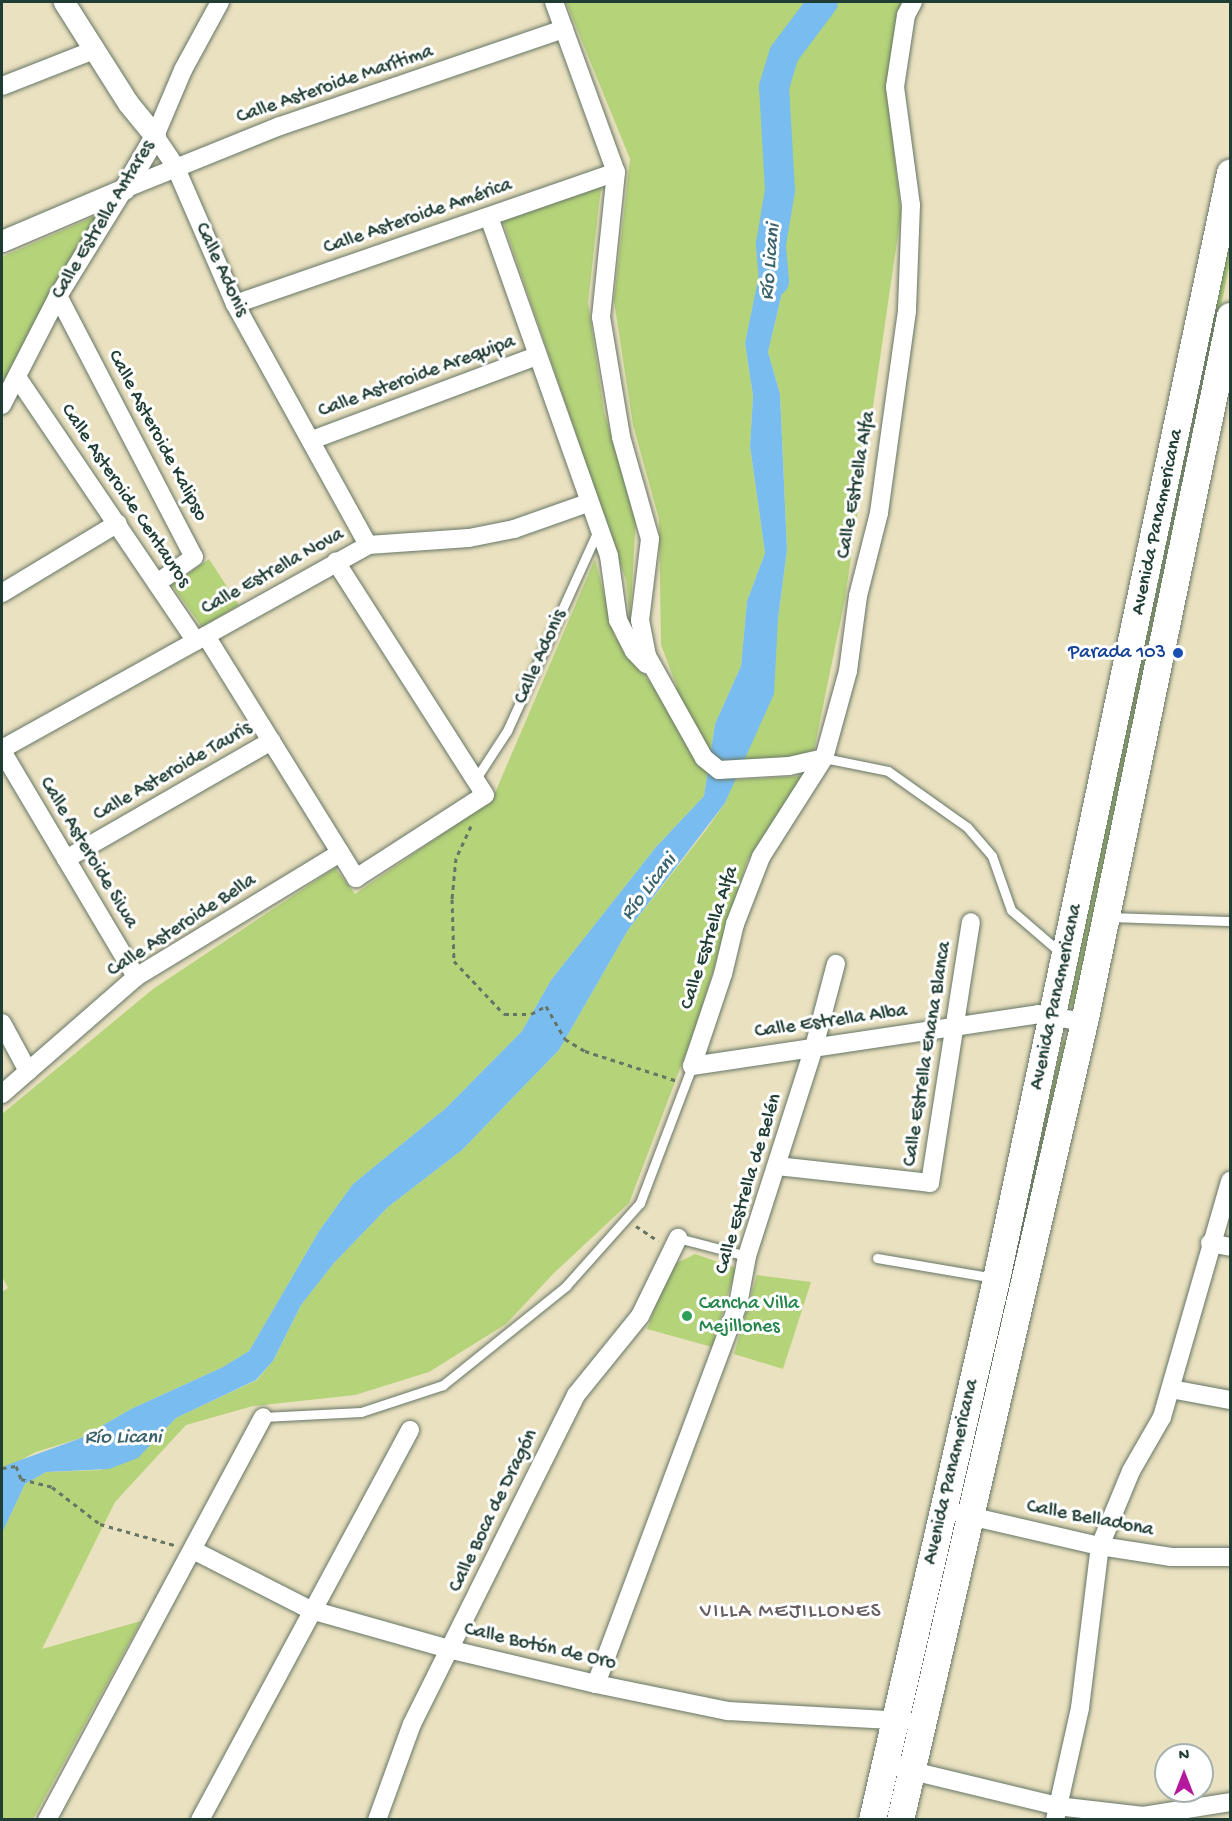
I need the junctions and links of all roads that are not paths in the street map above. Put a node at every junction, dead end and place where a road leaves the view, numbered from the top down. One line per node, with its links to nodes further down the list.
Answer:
1 (64, 2): 6 (street, Calle Adonis)
2 (219, 2): 8 (street, Calle Estrella Antares)
3 (554, 2): 5 (street)
4 (913, 2): 33 (street, Calle Estrella Alfa)
5 (564, 29): 9 (street, Calle Asteroide Marítima); 10 (street)
6 (94, 50): 7 (street); 8 (street, Calle Adonis)
7 (2, 86)
8 (155, 136): 9 (street, Calle Adonis); 12 (street, Calle Estrella Antares)
9 (175, 166): 12 (street, Calle Asteroide Marítima); 16 (street, Calle Adonis)
10 (616, 171): 13 (street, Calle Asteroide América); 30 (street)
11 (1230, 172): 40 (main road, Avenida Panamericana)
12 (124, 189): 14 (street); 15 (street, Calle Estrella Antares)
13 (489, 217): 16 (street, Calle Asteroide América); 18 (street)
14 (2, 241)
15 (58, 296): 19 (street, Calle Estrella Antares); 27 (street, Calle Asteroide Kalipso)
16 (235, 304): 21 (street, Calle Adonis)
17 (1230, 316): 37 (main road, Avenida Panamericana)
18 (537, 356): 21 (street, Calle Asteroide Arequipa); 22 (street)
19 (17, 377): 20 (street, Calle Estrella Antares); 23 (street, Calle Asteroide Centauros)
20 (2, 405)
21 (312, 440): 25 (street, Calle Adonis)
22 (588, 503): 24 (street); 25 (street, Calle Estrella Nova)
23 (117, 524): 27 (street, Calle Asteroide Centauros); 28 (street)
24 (599, 529): 30 (street); 34 (lane, Calle Adonis)
25 (368, 545): 26 (street, Calle Estrella Nova)
26 (336, 562): 29 (street, Calle Estrella Nova); 34 (street)
27 (157, 583): 29 (street, Calle Asteroide Centauros)
28 (2, 593)
29 (201, 639): 31 (street, Calle Asteroide Centauros); 32 (street, Calle Estrella Nova)
30 (663, 684): 33 (street)
31 (271, 741): 35 (street, Calle Asteroide Centauros); 36 (street, Calle Asteroide Tauris)
32 (2, 750): 36 (street, Calle Asteroide Siwa)
33 (824, 758): 40 (lane); 48 (street, Calle Estrella Alfa)
34 (480, 788): 35 (street, Calle Asteroide Centauros)
35 (340, 853): 42 (street, Calle Asteroide Bella)
36 (66, 859): 42 (street, Calle Asteroide Siwa)
37 (1107, 917): 38 (lane); 44 (main road, Avenida Panamericana)
38 (1230, 921)
39 (971, 922): 46 (street, Calle Estrella Enana Blanca)
40 (1066, 957): 43 (main road, Avenida Panamericana)
41 (836, 964): 47 (street, Calle Estrella de Belén)
42 (136, 977): 49 (street, Calle Asteroide Bella)
43 (1053, 1016): 44 (street, Calle Estrella Alba); 46 (street, Calle Estrella Alba); 58 (main road, Avenida Panamericana)
44 (1084, 1022): 64 (main road, Avenida Panamericana)
45 (2, 1023): 49 (street)
46 (955, 1026): 47 (street, Calle Estrella Alba); 51 (street, Calle Estrella Enana Blanca)
47 (814, 1047): 48 (street, Calle Estrella Alba); 51 (street, Calle Estrella de Belén)
48 (692, 1066): 61 (lane, Calle Estrella Alfa)
49 (28, 1071): 50 (street, Calle Asteroide Bella)
50 (2, 1094)
51 (777, 1166): 56 (street, Calle Estrella de Belén)
52 (1230, 1181): 53 (street)
53 (1210, 1243): 55 (street); 59 (street)
54 (675, 1244): 56 (lane); 69 (street, Calle Boca de Dragón)
55 (1230, 1247)
56 (747, 1256): 70 (street, Calle Estrella de Belén)
57 (877, 1258): 58 (lane)
58 (996, 1279): 63 (main road, Avenida Panamericana)
59 (1171, 1389): 60 (street); 65 (street)
60 (1230, 1400)
61 (263, 1417): 66 (street)
62 (410, 1430): 68 (street)
63 (943, 1511): 64 (street, Calle Belladona); 71 (main road, Avenida Panamericana)
64 (971, 1516): 65 (street, Calle Belladona); 72 (main road, Avenida Panamericana)
65 (1100, 1546): 67 (street, Calle Belladona); 76 (street)
66 (193, 1550): 68 (street, Calle Botón de Oro); 77 (street)
67 (1230, 1557)
68 (311, 1610): 69 (street, Calle Botón de Oro); 78 (street)
69 (452, 1650): 70 (street, Calle Botón de Oro); 79 (street, Calle Boca de Dragón)
70 (596, 1684): 71 (street, Calle Botón de Oro)
71 (893, 1721): 72 (street, Calle Botón de Oro); 73 (main road, Avenida Panamericana)
72 (921, 1721): 74 (main road, Avenida Panamericana)
73 (884, 1764): 74 (street); 80 (main road, Avenida Panamericana)
74 (910, 1771): 76 (street); 81 (main road, Avenida Panamericana)
75 (1230, 1802): 76 (street)
76 (1056, 1813)
77 (47, 1820)
78 (200, 1820)
79 (377, 1820)
80 (872, 1820)
81 (900, 1820)

